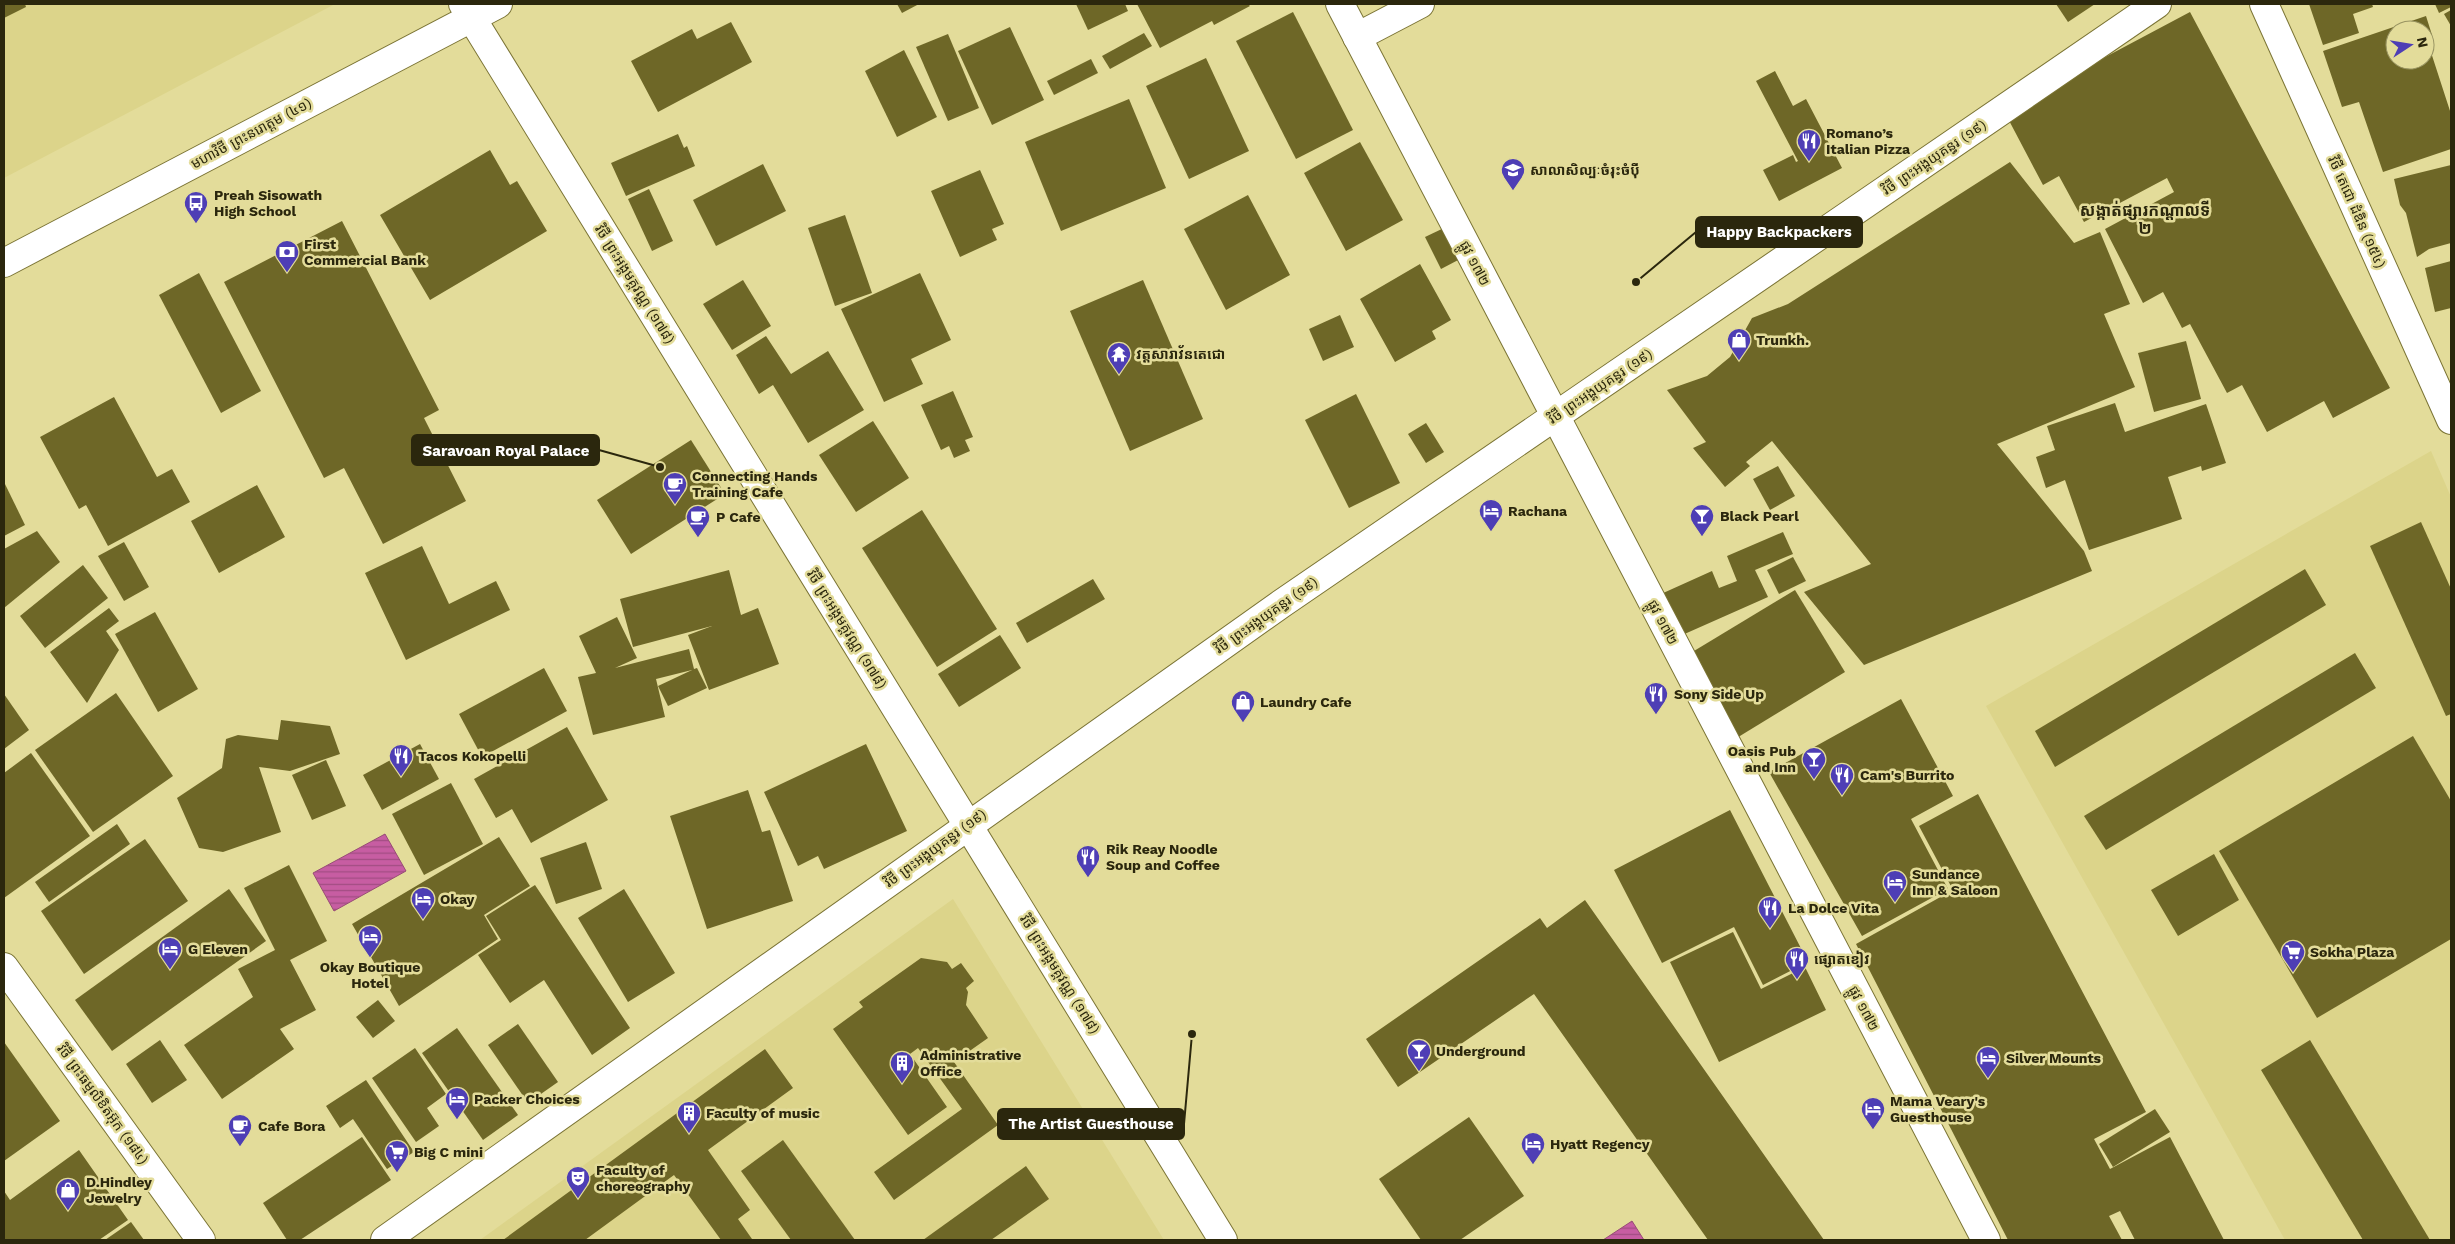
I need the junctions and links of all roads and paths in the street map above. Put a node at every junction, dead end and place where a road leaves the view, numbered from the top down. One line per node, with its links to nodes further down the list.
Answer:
1 (498, 4): 6 (street, មហាវិថី ព្រះនរោត្តម (៤១))
2 (1340, 4): 7 (street, ផ្លូវ ១៧២)
3 (1420, 4): 7 (street)
4 (2157, 4): 9 (street, វិថី ព្រះអង្គយុគន្ធរ (១៩))
5 (2264, 4): 10 (street, វិថី តេជោ ដំឌិន (១៥៤))
6 (467, 11): 8 (street, មហាវិថី ព្រះនរោត្តម (៤១)); 11 (street, វិថី ព្រះអង្គមគ្គវណ្ណ (១៧៨))
7 (1356, 37): 9 (street, ផ្លូវ ១៧២)
8 (4, 263)
9 (1555, 416): 11 (street, វិថី ព្រះអង្គយុគន្ធរ (១៩)); 16 (street, ផ្លូវ ១៧២)
10 (2451, 420)
11 (968, 824): 14 (street, វិថី ព្រះអង្គយុគន្ធរ (១៩)); 15 (street, វិថី ព្រះអង្គមគ្គវណ្ណ (១៧៨))
12 (4, 967): 13 (street, វិថី ព្រះធម្មលិខិតអ៊ុក (១៨៤))
13 (201, 1240)
14 (385, 1240)
15 (1223, 1240)
16 (1986, 1240)

